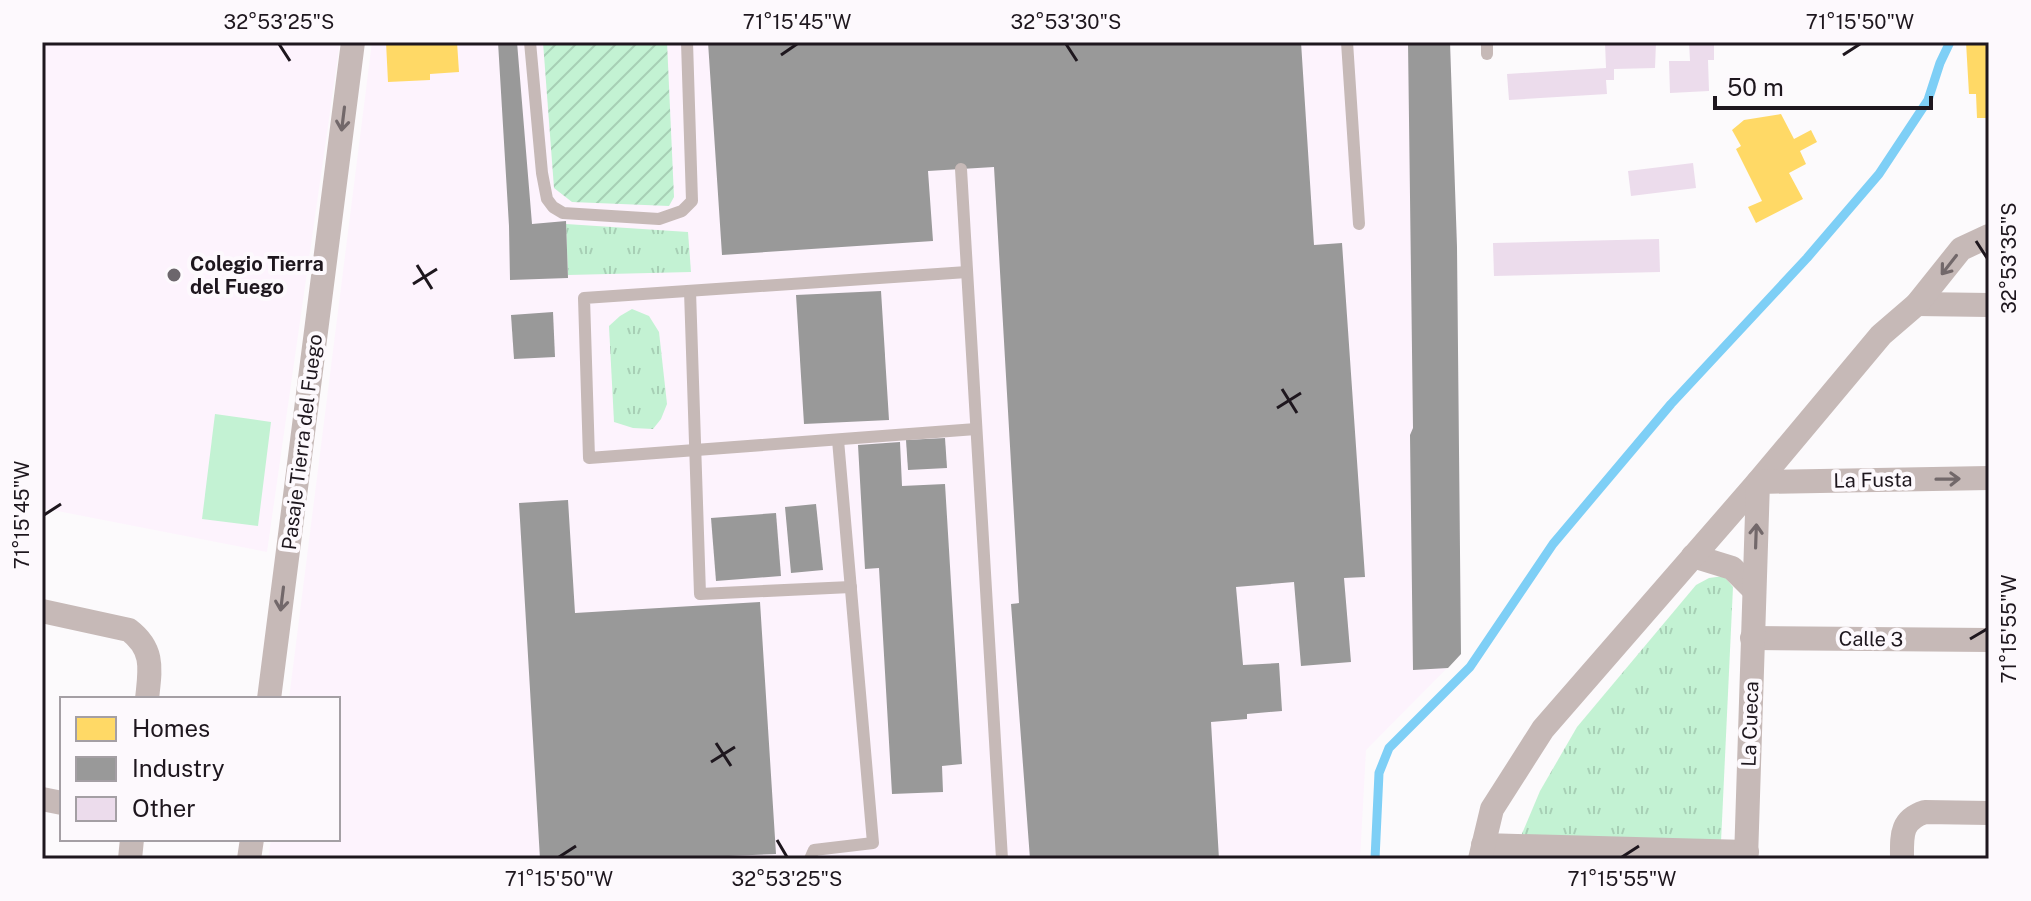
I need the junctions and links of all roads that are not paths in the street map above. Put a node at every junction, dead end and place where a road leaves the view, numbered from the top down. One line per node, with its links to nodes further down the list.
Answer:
1 (353, 42): 24 (street, Pasaje Tierra del Fuego, one-way to 24)
2 (530, 42): 3 (lane)
3 (687, 42)
4 (1347, 42): 6 (lane)
5 (961, 169): 8 (lane)
6 (1359, 224)
7 (1989, 236): 10 (street, one-way to 10)
8 (967, 272): 9 (lane); 12 (lane)
9 (690, 291): 14 (lane); 14 (lane)
10 (1917, 304): 11 (street); 16 (street)
11 (1989, 305)
12 (976, 429): 13 (lane); 29 (lane)
13 (838, 440): 14 (lane); 18 (lane)
14 (697, 450): 18 (lane)
15 (1989, 478): 16 (street, La Fusta, one-way to 15)
16 (1758, 482): 17 (street); 19 (street, La Cueca, one-way to 16)
17 (1693, 556): 19 (street); 26 (street)
18 (851, 587): 28 (lane)
19 (1754, 590): 21 (street, La Cueca)
20 (42, 611): 23 (street)
21 (1752, 638): 22 (street, Calle 3); 27 (street, La Cueca)
22 (1989, 640)
23 (147, 697)
24 (269, 697)
25 (1989, 813): 30 (street)
26 (1482, 852): 27 (street)
27 (1746, 855)
28 (810, 859)
29 (1002, 859)
30 (1902, 859)

